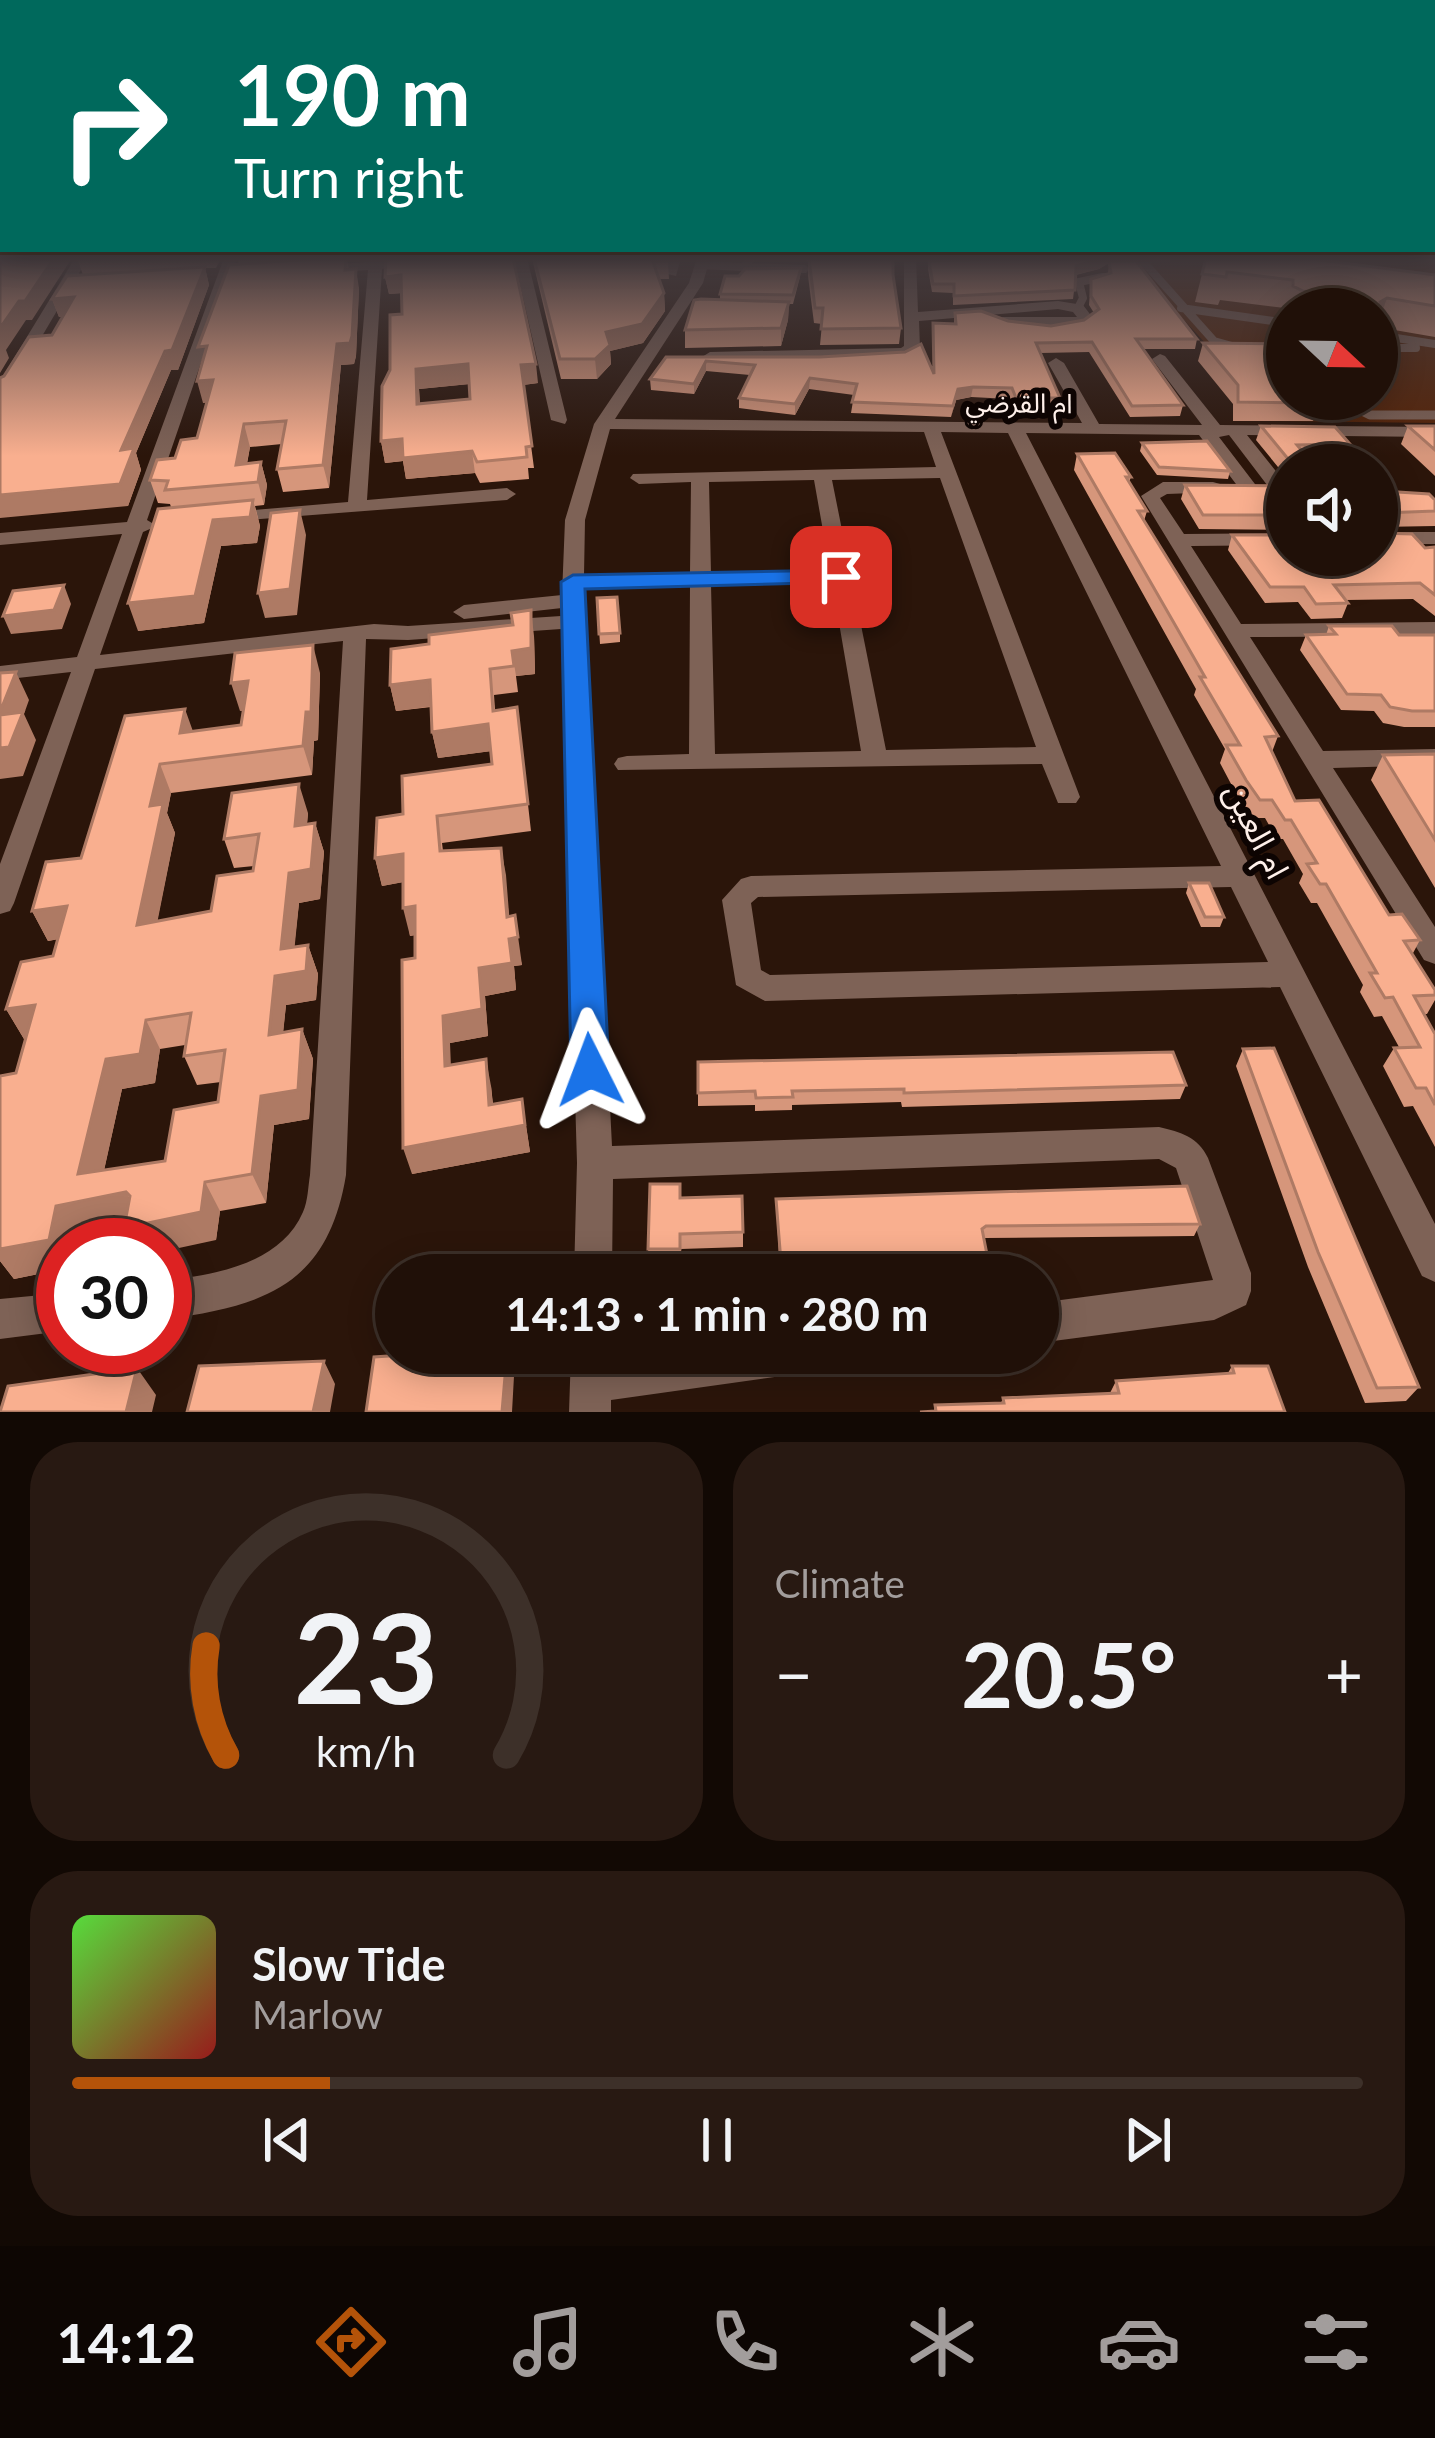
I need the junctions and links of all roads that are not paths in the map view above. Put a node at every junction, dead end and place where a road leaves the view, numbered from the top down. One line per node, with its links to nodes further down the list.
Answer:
1 (42, 324): 15 (street)
2 (207, 324): 36 (street)
3 (371, 324): 33 (street)
4 (536, 324): 18 (street)
5 (679, 324): 19 (street)
6 (913, 324): 12 (street)
7 (1198, 324): 10 (lane)
8 (1398, 339): 9 (lane)
9 (1435, 346): 11 (lane)
10 (1250, 347)
11 (1398, 347)
12 (694, 357)
13 (1160, 359): 23 (street)
14 (1056, 363): 22 (street)
15 (0, 394)
16 (1398, 415): 17 (lane)
17 (1435, 416)
18 (560, 420)
19 (602, 424): 20 (street, ام القرضي); 44 (street)
20 (931, 428): 21 (street, ام القرضي); 25 (street)
21 (1015, 429): 22 (street, ام القرضي); 57 (street, ام العين)
22 (1094, 430): 23 (street, ام القرضي)
23 (1220, 432): 24 (street, ام القرضي); 27 (street); 30 (street)
24 (1435, 433)
25 (946, 472): 26 (street); 50 (street)
26 (822, 474): 28 (street); 42 (street)
27 (1266, 474)
28 (700, 476): 29 (street); 43 (street)
29 (639, 478)
30 (1249, 488): 31 (street); 41 (street)
31 (1266, 489)
32 (507, 494): 33 (street)
33 (357, 506): 34 (street)
34 (200, 521)
35 (178, 523): 36 (street)
36 (133, 527): 39 (street); 48 (street)
37 (1398, 538): 38 (street)
38 (1435, 538)
39 (0, 539)
40 (1266, 539): 41 (street)
41 (1174, 540): 46 (street)
42 (841, 577): 43 (street); 52 (street)
43 (702, 579): 44 (street); 54 (street)
44 (572, 601): 47 (street); 61 (street)
45 (1435, 629): 46 (street)
46 (1231, 631): 53 (street)
47 (364, 632): 48 (street); 64 (street)
48 (83, 663): 49 (street); 58 (street)
49 (0, 673)
50 (1050, 755): 52 (street); 56 (street)
51 (1435, 757): 53 (street)
52 (875, 758): 54 (street)
53 (1315, 760): 59 (street)
54 (702, 762): 55 (street)
55 (627, 764)
56 (1066, 797)
57 (1242, 877): 60 (street, ام العين); 60 (street)
58 (0, 903)
59 (1435, 952)
60 (1290, 974): 63 (street, ام العين)
61 (595, 1163): 62 (street); 67 (street)
62 (593, 1254)
63 (1435, 1263)
64 (192, 1295)
65 (36, 1315): 66 (street)
66 (0, 1319)
67 (1059, 1320)
68 (649, 1374): 69 (street)
69 (591, 1382)

